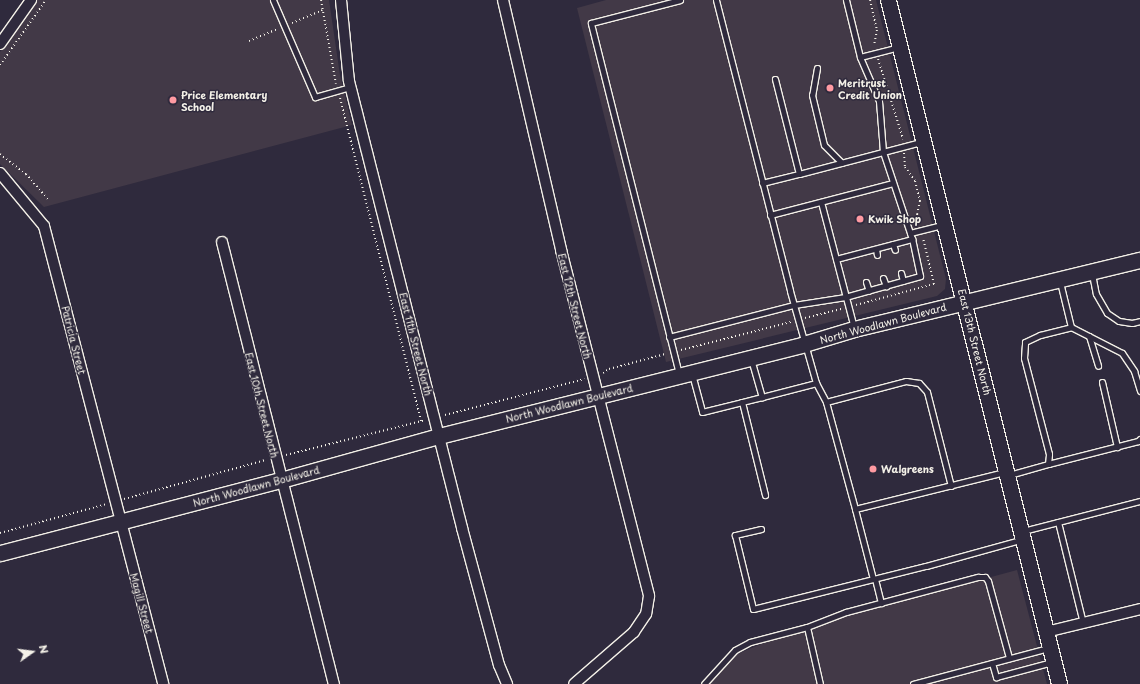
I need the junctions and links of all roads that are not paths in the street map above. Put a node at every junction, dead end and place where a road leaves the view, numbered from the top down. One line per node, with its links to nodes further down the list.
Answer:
1 (31, 0): 9 (street)
2 (272, 0): 14 (lane)
3 (341, 0): 14 (street, East 11th Street North)
4 (503, 0): 57 (street, East 12th Street North)
5 (680, 0): 49 (lane)
6 (716, 0): 20 (lane)
7 (846, 0): 11 (lane)
8 (888, 0): 10 (main road, East 13th Street North)
9 (0, 44)
10 (900, 47): 11 (lane); 15 (main road, East 13th Street North)
11 (860, 57): 16 (lane)
12 (817, 68): 17 (lane)
13 (775, 79): 19 (lane)
14 (351, 87): 61 (street, East 11th Street North)
15 (924, 142): 16 (lane); 24 (main road, East 13th Street North)
16 (883, 152): 17 (lane); 21 (lane)
17 (842, 163): 19 (lane)
18 (0, 173): 71 (street, Patricia Street)
19 (799, 174): 20 (lane)
20 (762, 183): 23 (lane)
21 (893, 183): 22 (lane); 25 (lane)
22 (821, 202): 23 (lane); 32 (lane)
23 (770, 215): 44 (lane)
24 (945, 224): 25 (lane); 43 (main road, East 13th Street North)
25 (910, 233): 26 (lane)
26 (912, 239): 28 (lane); 38 (lane)
27 (222, 242): 66 (street, East 10th Street North)
28 (894, 244): 29 (lane); 30 (lane)
29 (876, 249): 31 (lane); 32 (lane)
30 (895, 250)
31 (877, 255)
32 (836, 259): 42 (lane)
33 (1140, 260): 34 (main road, North Woodlawn Boulevard)
34 (1092, 272): 37 (main road, North Woodlawn Boulevard); 45 (lane)
35 (901, 273): 38 (lane)
36 (884, 278): 40 (lane)
37 (1060, 280): 43 (main road, North Woodlawn Boulevard); 46 (lane)
38 (903, 281): 40 (lane)
39 (866, 282): 41 (lane)
40 (886, 286): 41 (lane)
41 (868, 291): 42 (lane)
42 (846, 297): 44 (lane); 47 (lane)
43 (965, 301): 47 (main road, North Woodlawn Boulevard); 65 (main road, East 13th Street North)
44 (794, 305): 49 (lane); 50 (lane)
45 (1140, 321)
46 (1072, 327): 48 (lane); 64 (lane)
47 (854, 329): 50 (main road, North Woodlawn Boulevard)
48 (1088, 336): 52 (lane); 56 (lane)
49 (669, 337): 53 (lane)
50 (804, 344): 51 (main road, North Woodlawn Boulevard); 55 (lane)
51 (751, 358): 53 (main road, North Woodlawn Boulevard); 58 (lane)
52 (1098, 366)
53 (685, 374): 57 (main road, North Woodlawn Boulevard); 59 (lane)
54 (1102, 382): 63 (lane)
55 (816, 383): 58 (lane); 60 (lane)
56 (1140, 391)
57 (598, 396): 61 (main road, North Woodlawn Boulevard); 89 (street, East 12th Street North)
58 (762, 397): 59 (lane)
59 (742, 402): 68 (lane)
60 (826, 402): 67 (lane); 70 (lane)
61 (439, 436): 66 (main road, North Woodlawn Boulevard); 88 (street, East 11th Street North)
62 (1140, 438): 63 (lane)
63 (1117, 447): 64 (lane)
64 (1048, 464): 65 (lane)
65 (1007, 474): 67 (lane); 74 (main road, East 13th Street North)
66 (281, 480): 71 (main road, North Woodlawn Boulevard); 87 (street, East 10th Street North)
67 (951, 486): 70 (lane)
68 (765, 495)
69 (1140, 501): 72 (lane)
70 (855, 509): 76 (lane)
71 (121, 522): 75 (main road, North Woodlawn Boulevard); 86 (street, Magill Street)
72 (1058, 522): 74 (lane); 79 (lane)
73 (761, 529): 76 (lane)
74 (1022, 535): 76 (lane); 81 (main road, East 13th Street North)
75 (0, 553)
76 (874, 579): 77 (lane)
77 (881, 603): 80 (lane); 83 (lane)
78 (1140, 609): 79 (street)
79 (1083, 623): 81 (street)
80 (807, 628): 90 (lane); 91 (lane)
81 (1046, 632): 82 (main road, East 13th Street North)
82 (1050, 647): 83 (lane); 84 (main road, East 13th Street North)
83 (1009, 658): 85 (lane)
84 (1054, 662): 85 (lane); 93 (main road, East 13th Street North)
85 (992, 663): 92 (lane)
86 (163, 684)
87 (334, 684)
88 (507, 684)
89 (574, 684)
90 (704, 684)
91 (820, 684)
92 (913, 684)
93 (1059, 684)

